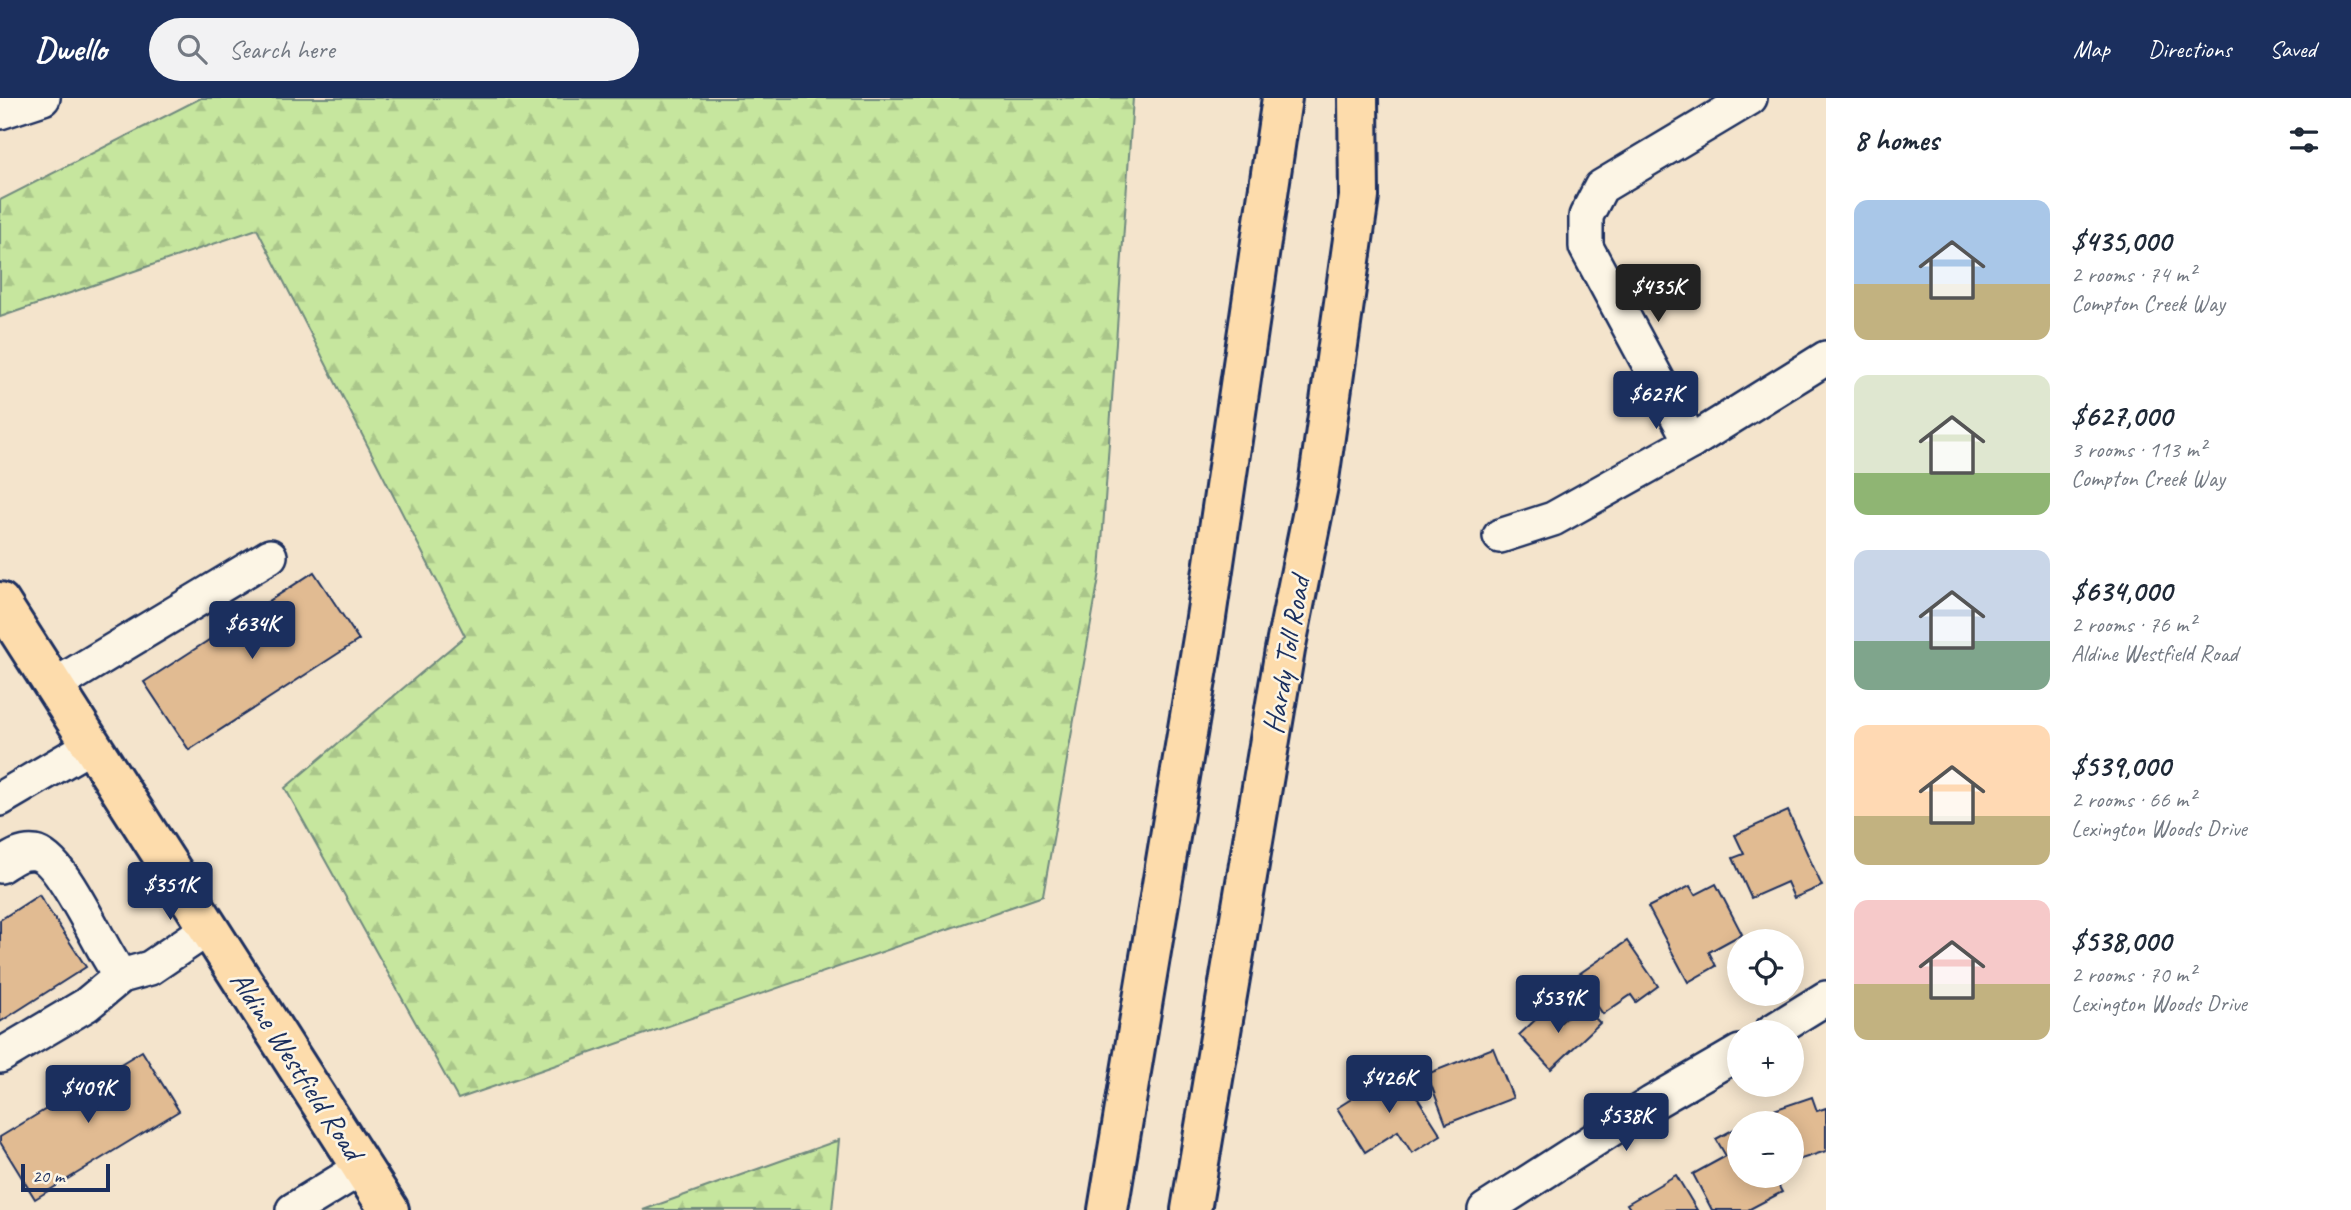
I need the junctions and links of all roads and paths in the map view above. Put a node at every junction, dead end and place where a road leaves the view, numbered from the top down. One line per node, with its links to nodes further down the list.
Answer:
1 (43, 98): 5 (street)
2 (1282, 98): 24 (main road)
3 (1358, 98): 25 (main road, Hardy Toll Road)
4 (1750, 98): 7 (street)
5 (0, 113)
6 (1826, 358): 7 (street)
7 (1691, 442): 8 (street)
8 (1500, 536)
9 (270, 556): 11 (street)
10 (0, 602): 11 (main road, Aldine Westfield Road)
11 (54, 686): 12 (main road, Aldine Westfield Road)
12 (92, 745): 13 (street); 15 (main road, Aldine Westfield Road)
13 (0, 799)
14 (0, 866): 16 (street)
15 (209, 928): 16 (street); 21 (main road, Aldine Westfield Road)
16 (121, 976): 19 (street)
17 (1826, 998): 18 (street)
18 (1790, 1020)
19 (0, 1056)
20 (1727, 1060): 26 (street)
21 (363, 1167): 22 (street); 23 (main road, Aldine Westfield Road)
22 (291, 1209)
23 (389, 1210)
24 (1108, 1210)
25 (1191, 1210)
26 (1485, 1210)

